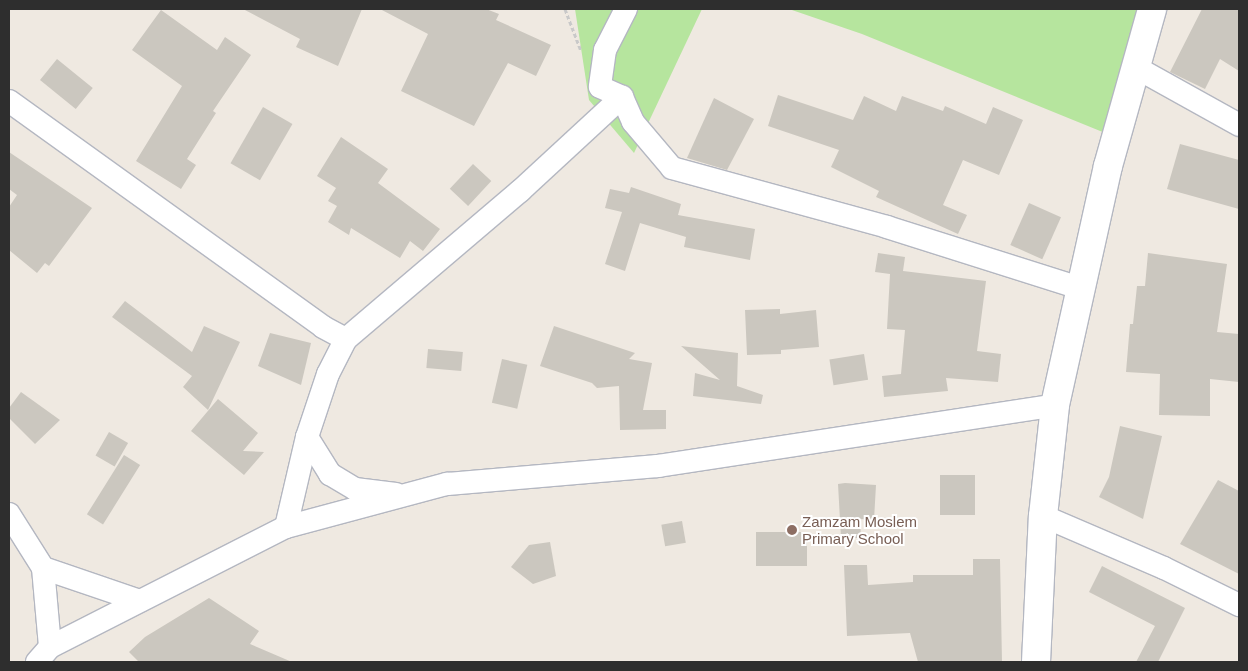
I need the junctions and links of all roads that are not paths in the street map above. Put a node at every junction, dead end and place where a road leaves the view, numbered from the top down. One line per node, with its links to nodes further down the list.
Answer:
1 (626, 9): 4 (street)
2 (1152, 9): 3 (street)
3 (1135, 67): 6 (street); 7 (street)
4 (622, 97): 7 (street); 8 (street)
5 (9, 101): 8 (street)
6 (1239, 125)
7 (1079, 288): 9 (street)
8 (346, 339): 10 (street)
9 (1054, 405): 11 (street); 13 (street)
10 (306, 437): 11 (street); 14 (street)
11 (407, 495): 14 (street)
12 (9, 514): 15 (street)
13 (1043, 516): 17 (street); 19 (street)
14 (286, 527): 16 (street)
15 (43, 568): 16 (street); 18 (street)
16 (140, 601): 18 (street)
17 (1239, 605)
18 (44, 655)
19 (1036, 662)

